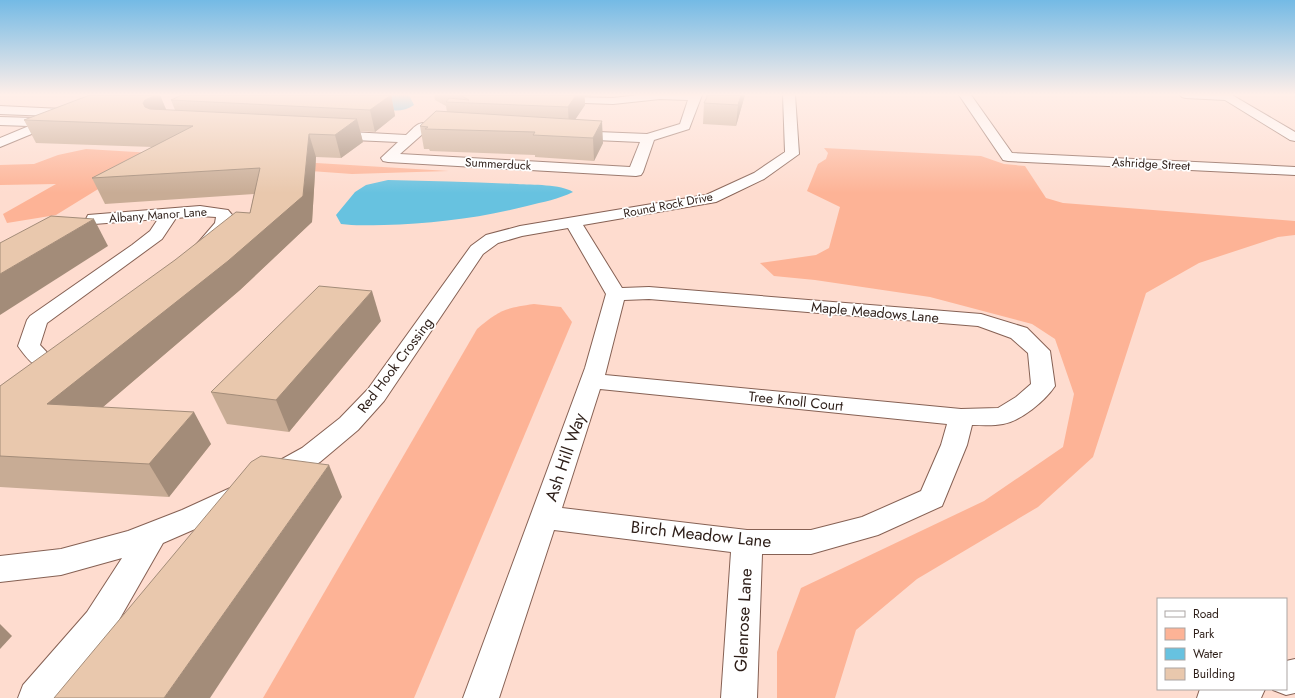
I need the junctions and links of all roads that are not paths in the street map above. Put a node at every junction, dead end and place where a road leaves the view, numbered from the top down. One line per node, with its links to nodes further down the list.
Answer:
1 (37, 128): 14 (street)
2 (422, 128): 13 (street)
3 (434, 128): 8 (street)
4 (680, 128): 12 (street)
5 (791, 128): 18 (street, Round Rock Drive)
6 (988, 128): 15 (street, Ashridge Street)
7 (1279, 128): 11 (street)
8 (461, 129)
9 (323, 135): 13 (street)
10 (560, 135): 12 (street)
11 (1295, 137)
12 (648, 138): 13 (street, Summerduck)
13 (409, 139)
14 (0, 143)
15 (1295, 171)
16 (170, 214): 17 (street, Albany Manor Lane); 19 (street, Albany Manor Lane); 21 (street)
17 (94, 219)
18 (573, 222): 20 (street); 26 (street, Red Hook Crossing)
19 (187, 258)
20 (616, 294): 22 (street, Ash Hill Way); 23 (street, Maple Meadows Lane)
21 (46, 363)
22 (591, 381): 24 (street, Tree Knoll Court); 25 (street, Ash Hill Way)
23 (1002, 416): 24 (street, Tree Knoll Court)
24 (961, 417): 27 (street, Birch Meadow Lane)
25 (544, 517): 27 (street, Birch Meadow Lane); 31 (street, Ash Hill Way)
26 (153, 534): 28 (street, Red Hook Crossing); 30 (street)
27 (747, 542): 32 (street, Glenrose Lane)
28 (0, 569)
29 (1243, 690): 33 (street)
30 (36, 698)
31 (481, 698)
32 (739, 698)
33 (1215, 698)

